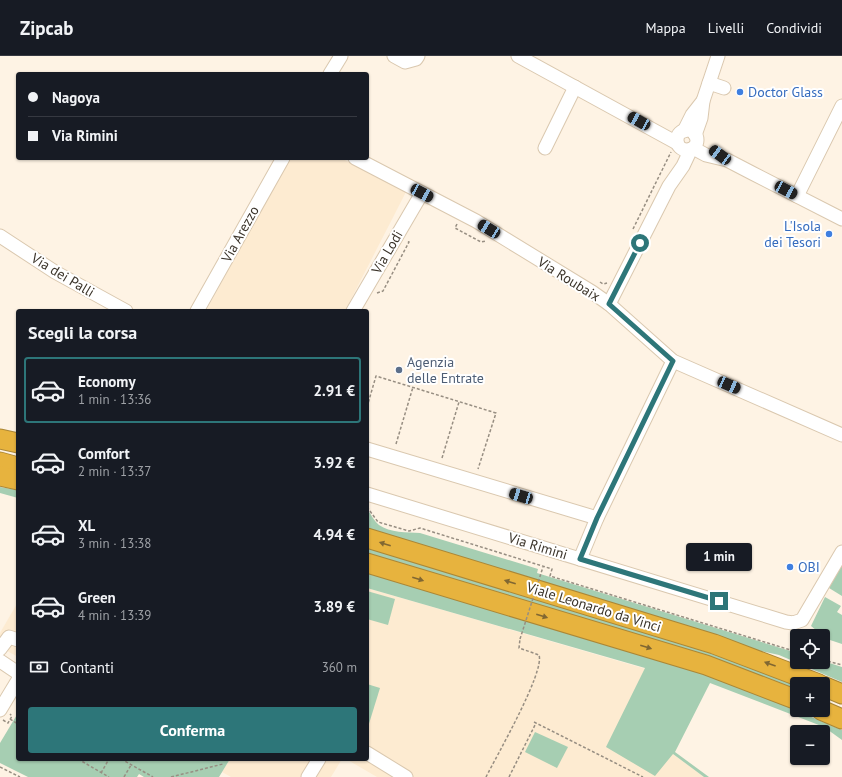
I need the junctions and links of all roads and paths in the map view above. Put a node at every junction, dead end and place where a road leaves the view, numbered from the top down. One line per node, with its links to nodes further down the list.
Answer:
1 (340, 56): 6 (street)
2 (394, 56): 3 (street)
3 (418, 56)
4 (518, 56): 8 (street)
5 (718, 56): 7 (street)
6 (331, 72)
7 (709, 83): 9 (street); 11 (street)
8 (575, 87): 11 (street); 12 (street)
9 (724, 88)
10 (842, 106): 16 (street)
11 (687, 141): 16 (street); 19 (street)
12 (546, 148)
13 (282, 160): 21 (street, Via Arezzo)
14 (359, 160): 15 (street, Via Roubaix)
15 (422, 193): 19 (street, Via Roubaix); 22 (street, Via Lodi)
16 (798, 196): 17 (street)
17 (842, 219)
18 (0, 236): 20 (street, Via dei Palli)
19 (609, 304): 23 (street, Via Roubaix)
20 (122, 309)
21 (198, 309)
22 (355, 309)
23 (673, 361): 27 (street, Via Roubaix); 40 (street)
24 (413, 388): 25 (path); 26 (path); 30 (path)
25 (369, 400)
26 (459, 402): 32 (path); 35 (path)
27 (842, 435)
28 (0, 438): 29 (highway)
29 (16, 442)
30 (396, 444)
31 (369, 450): 40 (street)
32 (442, 458)
33 (0, 462): 34 (highway)
34 (16, 466)
35 (478, 469)
36 (0, 476): 37 (highway)
37 (16, 480)
38 (369, 495): 43 (street, Via Rimini)
39 (369, 510): 45 (path)
40 (597, 518): 43 (street)
41 (369, 539): 54 (highway, Viale Leonardo da Vinci, one-way to 41)
42 (842, 552): 43 (street, Via Rimini)
43 (580, 559)
44 (369, 564): 55 (highway, Viale Leonardo da Vinci, one-way to 55)
45 (543, 567): 48 (path); 77 (path, bridge)
46 (16, 639): 47 (street)
47 (0, 649)
48 (790, 650)
49 (0, 660): 52 (street)
50 (830, 662): 51 (path)
51 (842, 665)
52 (16, 672)
53 (16, 683): 56 (street)
54 (831, 689)
55 (790, 697)
56 (0, 710)
57 (830, 714): 60 (highway)
58 (10, 719): 59 (path)
59 (16, 723)
60 (842, 723)
61 (369, 754): 76 (street)
62 (81, 761): 69 (path)
63 (108, 761): 69 (path)
64 (124, 761): 67 (path)
65 (318, 761): 75 (street)
66 (223, 764): 74 (path)
67 (131, 765): 72 (path); 73 (path)
68 (0, 767): 70 (path)
69 (101, 773): 71 (path)
70 (20, 777)
71 (108, 777)
72 (124, 777)
73 (153, 777)
74 (171, 777)
75 (308, 777)
76 (406, 777)
77 (486, 777)
78 (509, 777): 79 (path)
79 (643, 777)

